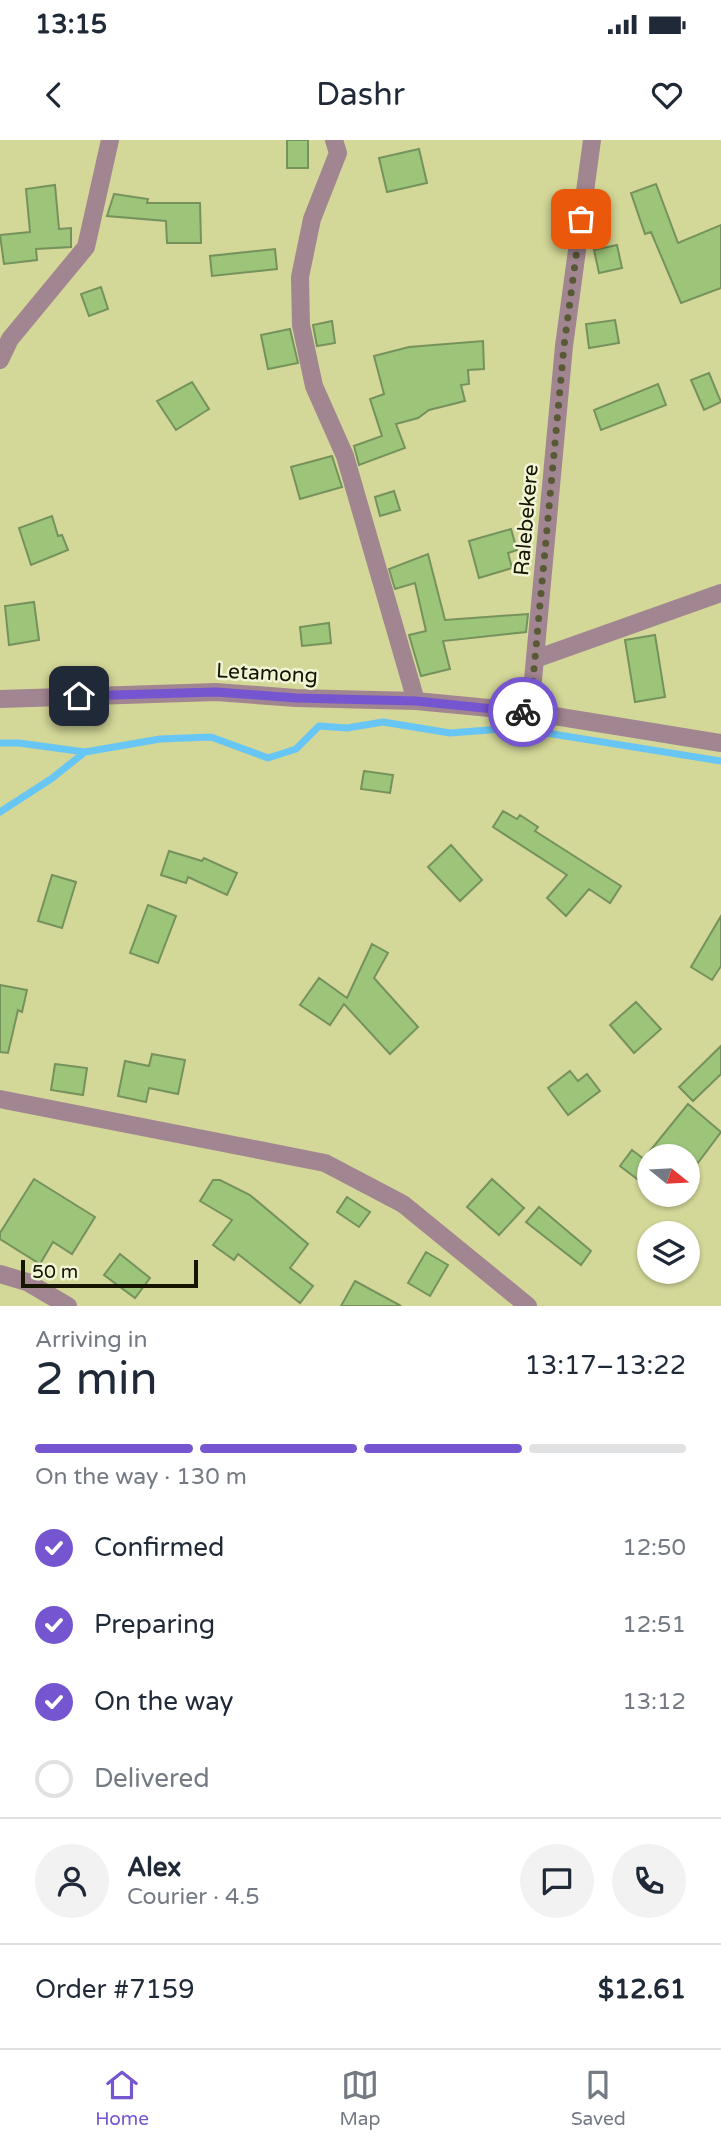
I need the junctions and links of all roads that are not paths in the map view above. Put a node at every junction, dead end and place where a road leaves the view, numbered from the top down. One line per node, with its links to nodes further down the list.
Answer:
1 (110, 140): 4 (street)
2 (334, 140): 8 (street)
3 (593, 140): 6 (street, Ralebekere)
4 (0, 360)
5 (721, 593): 6 (street)
6 (538, 658): 9 (street, Ralebekere)
7 (0, 699): 8 (street, Letamong)
8 (416, 701): 9 (street, Letamong)
9 (530, 712): 10 (street)
10 (721, 743)
11 (0, 1099): 14 (street)
12 (0, 1274): 13 (street)
13 (68, 1306)
14 (528, 1306)

